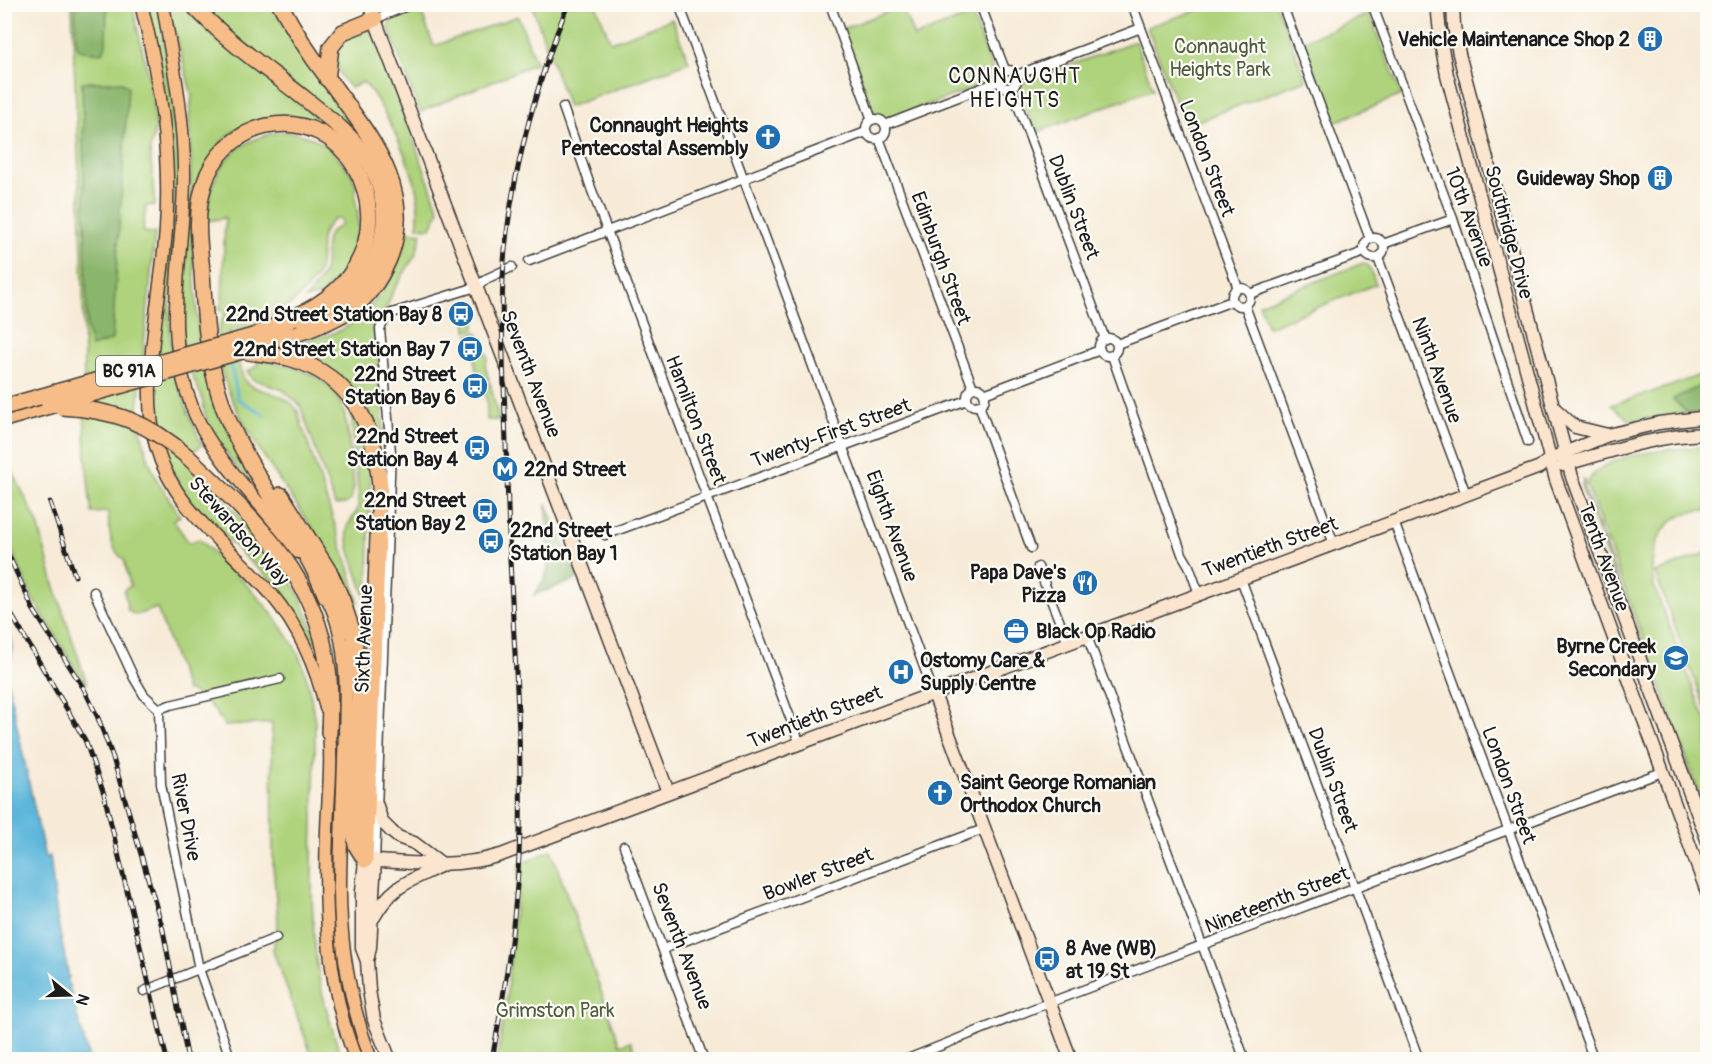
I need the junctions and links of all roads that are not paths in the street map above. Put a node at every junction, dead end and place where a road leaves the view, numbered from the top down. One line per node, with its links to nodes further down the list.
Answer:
1 (141, 4): 77 (main road, Stewardson Way)
2 (163, 4): 71 (main road, Stewardson Way)
3 (192, 4): 42 (highway)
4 (280, 4): 18 (highway)
5 (412, 4): 14 (street)
6 (679, 4): 26 (street, Eighth Avenue)
7 (830, 4): 22 (street)
8 (980, 4): 16 (street)
9 (1132, 4): 15 (street, London Street)
10 (1282, 4): 29 (street)
11 (1372, 4): 27 (street, 10th Avenue)
12 (1437, 4): 60 (main road, Southridge Drive)
13 (1453, 4): 52 (main road, Southridge Drive)
14 (372, 12): 18 (highway); 35 (main road, Seventh Avenue)
15 (1141, 28): 17 (street); 36 (street, London Street)
16 (1005, 70): 17 (street); 19 (street)
17 (1017, 75): 20 (street)
18 (327, 79): 42 (highway)
19 (1000, 81): 20 (street); 23 (street)
20 (1011, 87): 40 (street, Dublin Street)
21 (562, 107): 28 (street, Hamilton Street)
22 (872, 120): 23 (street); 24 (street)
23 (885, 125): 25 (street)
24 (866, 132): 25 (street); 26 (street)
25 (879, 138): 46 (street, Edinburgh Street)
26 (743, 180): 28 (street); 58 (street, Eighth Avenue)
27 (1453, 219): 30 (street); 57 (street, 10th Avenue)
28 (607, 231): 33 (street); 62 (street, Hamilton Street)
29 (1370, 238): 30 (street); 31 (street)
30 (1383, 244): 32 (street)
31 (1364, 252): 32 (street); 37 (street)
32 (1378, 258): 61 (street, Ninth Avenue)
33 (529, 261)
34 (512, 267): 35 (street)
35 (476, 287): 80 (main road, Seventh Avenue); 81 (street, Sixth Avenue)
36 (1239, 288): 37 (street); 38 (street)
37 (1250, 294): 39 (street)
38 (1232, 301): 39 (street); 41 (street)
39 (1245, 306): 65 (street)
40 (1105, 339): 41 (street); 43 (street)
41 (1117, 344): 44 (street)
42 (251, 346): 45 (highway); 50 (highway, BC 91A, bridge); 51 (highway, BC 91A, bridge); 86 (highway)
43 (1100, 350): 44 (street); 47 (street)
44 (1112, 356): 70 (street)
45 (216, 381): 71 (highway); 86 (highway)
46 (973, 388): 47 (street); 48 (street)
47 (984, 393): 49 (street)
48 (967, 400): 49 (street); 58 (street, Twenty-First Street)
49 (979, 405): 66 (street)
50 (49, 406): 54 (highway, BC 91A); 77 (highway, bridge)
51 (4, 407)
52 (1554, 408): 56 (main road); 59 (main road, Southridge Drive)
53 (1707, 417): 56 (main road)
54 (4, 419)
55 (1707, 434): 59 (main road)
56 (1608, 435): 59 (main road)
57 (1528, 442)
58 (842, 446): 62 (street, Twenty-First Street); 75 (street, Eighth Avenue)
59 (1567, 458): 60 (main road, Twentieth Street); 84 (main road, Tenth Avenue)
60 (1547, 465): 61 (main road, Twentieth Street); 79 (main road, Tenth Avenue)
61 (1466, 494): 63 (main road, Twentieth Street)
62 (708, 497): 64 (street, Twenty-First Street); 78 (street, Hamilton Street)
63 (1394, 522): 65 (main road, Twentieth Street); 83 (street, London Street)
64 (605, 535)
65 (1334, 544): 68 (main road, Twentieth Street)
66 (1031, 548)
67 (1038, 567): 73 (street)
68 (1241, 579): 70 (main road, Twentieth Street); 88 (street, Dublin Street)
69 (94, 592): 76 (street)
70 (1199, 594): 72 (main road, Twentieth Street)
71 (326, 596): 100 (main road, Stewardson Way)
72 (1087, 636): 73 (main road, Twentieth Street); 92 (street)
73 (1068, 644): 75 (main road, Twentieth Street)
74 (280, 679): 76 (street)
75 (934, 693): 78 (main road, Twentieth Street); 82 (main road, Eighth Avenue)
76 (159, 709): 95 (street, River Drive)
77 (330, 733): 99 (main road, Stewardson Way)
78 (800, 744): 80 (main road, Twentieth Street)
79 (1662, 772): 83 (street, Nineteenth Street); 89 (main road, Tenth Avenue)
80 (668, 792): 87 (main road, Twentieth Street)
81 (377, 806): 86 (street, Sixth Avenue); 87 (main road)
82 (984, 829): 93 (street, Bowler Street); 97 (main road, Eighth Avenue)
83 (1509, 830): 88 (street, Nineteenth Street); 107 (street, London Street)
84 (1707, 842)
85 (624, 846): 93 (street, Seventh Avenue)
86 (370, 860): 87 (main road, Twentieth Street); 90 (main road, Sixth Avenue); 94 (main road, Sixth Avenue)
87 (443, 865): 90 (main road)
88 (1356, 888): 92 (street, Nineteenth Street); 106 (street, Dublin Street)
89 (1707, 895)
90 (372, 920): 94 (main road, Sixth Avenue)
91 (276, 938): 95 (street)
92 (1203, 945): 97 (street, Nineteenth Street); 105 (street)
93 (663, 950): 102 (street, Seventh Avenue)
94 (367, 961): 101 (main road, Sixth Avenue)
95 (200, 969): 96 (street); 98 (street, River Drive)
96 (144, 991)
97 (1050, 1003): 103 (street, Nineteenth Street); 104 (main road, Eighth Avenue)
98 (231, 1059)
99 (356, 1059)
100 (371, 1059)
101 (390, 1059)
102 (704, 1059)
103 (905, 1059)
104 (1071, 1059)
105 (1245, 1059)
106 (1419, 1059)
107 (1594, 1059)

